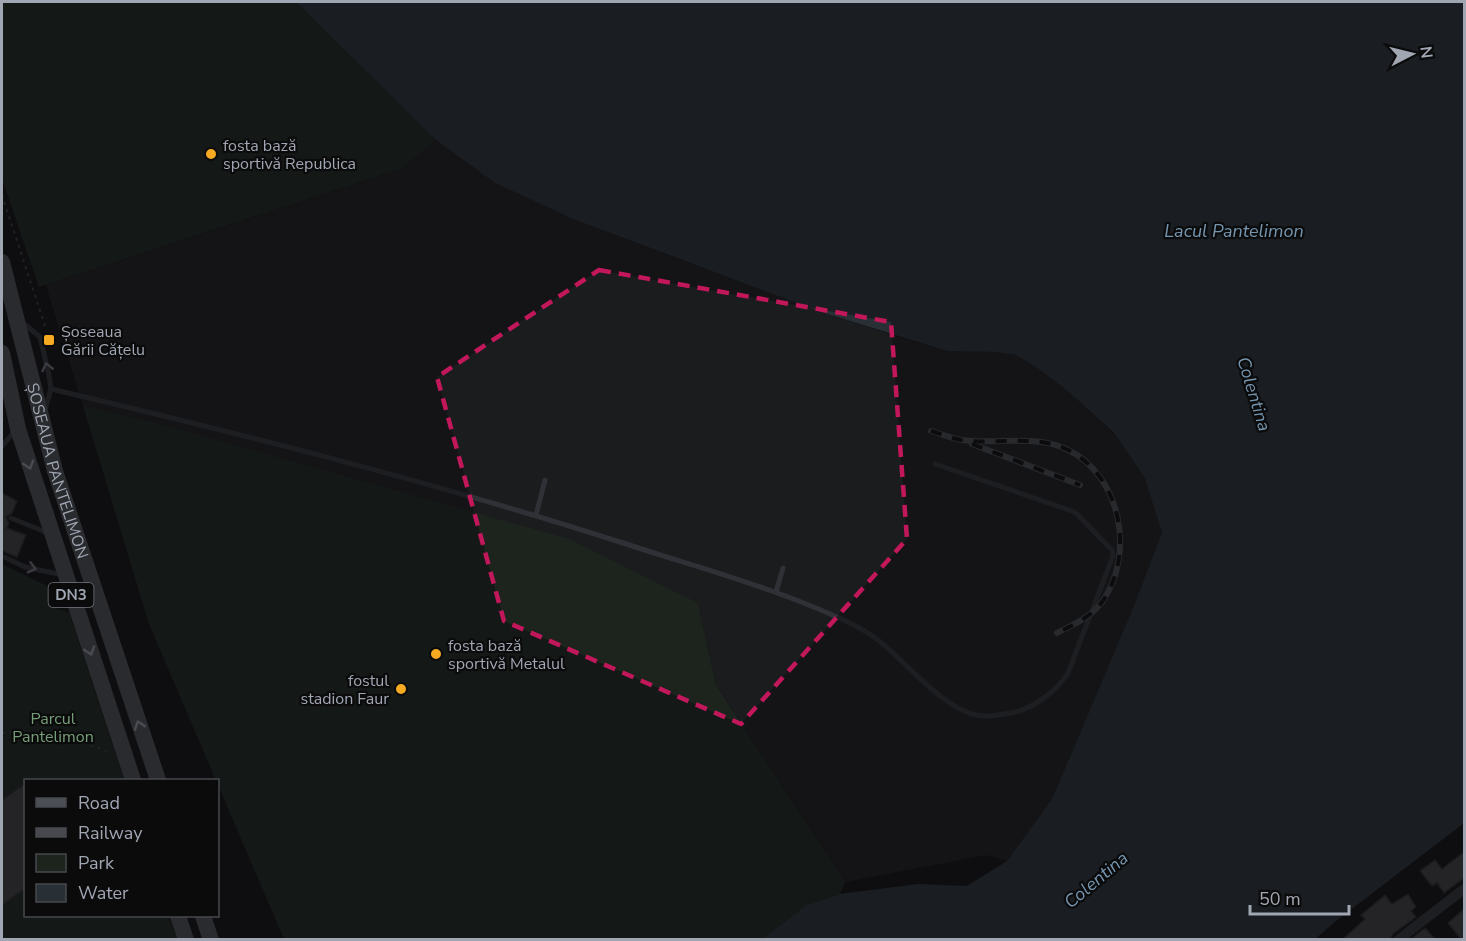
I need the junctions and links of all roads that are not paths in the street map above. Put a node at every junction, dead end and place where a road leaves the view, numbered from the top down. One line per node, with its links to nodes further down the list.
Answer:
1 (2, 269): 2 (main road, ȘOSEAUA PANTELIMON / DN3)
2 (9, 314): 4 (lane, one-way to 2); 6 (main road, ȘOSEAUA PANTELIMON / DN3)
3 (2, 353): 5 (main road, ȘOSEAUA PANTELIMON / DN3)
4 (51, 389): 6 (lane); 11 (lane)
5 (7, 404): 7 (main road, ȘOSEAUA PANTELIMON / DN3)
6 (41, 423): 19 (main road, ȘOSEAUA PANTELIMON / DN3, one-way to 6)
7 (18, 429): 8 (lane); 13 (main road, ȘOSEAUA PANTELIMON / DN3, one-way to 13)
8 (2, 446)
9 (935, 464): 17 (lane)
10 (545, 480): 11 (lane)
11 (536, 515): 17 (lane)
12 (11, 518): 13 (lane)
13 (51, 534): 16 (main road, ȘOSEAUA PANTELIMON / DN3)
14 (2, 556): 16 (lane, one-way to 16)
15 (783, 568): 17 (lane)
16 (65, 575): 18 (main road, ȘOSEAUA PANTELIMON / DN3, one-way to 18)
17 (776, 592)
18 (133, 779)
19 (158, 779)
20 (1464, 889): 25 (street)
21 (179, 917): 23 (main road)
22 (204, 917): 24 (main road)
23 (186, 939)
24 (211, 939)
25 (1398, 939)

